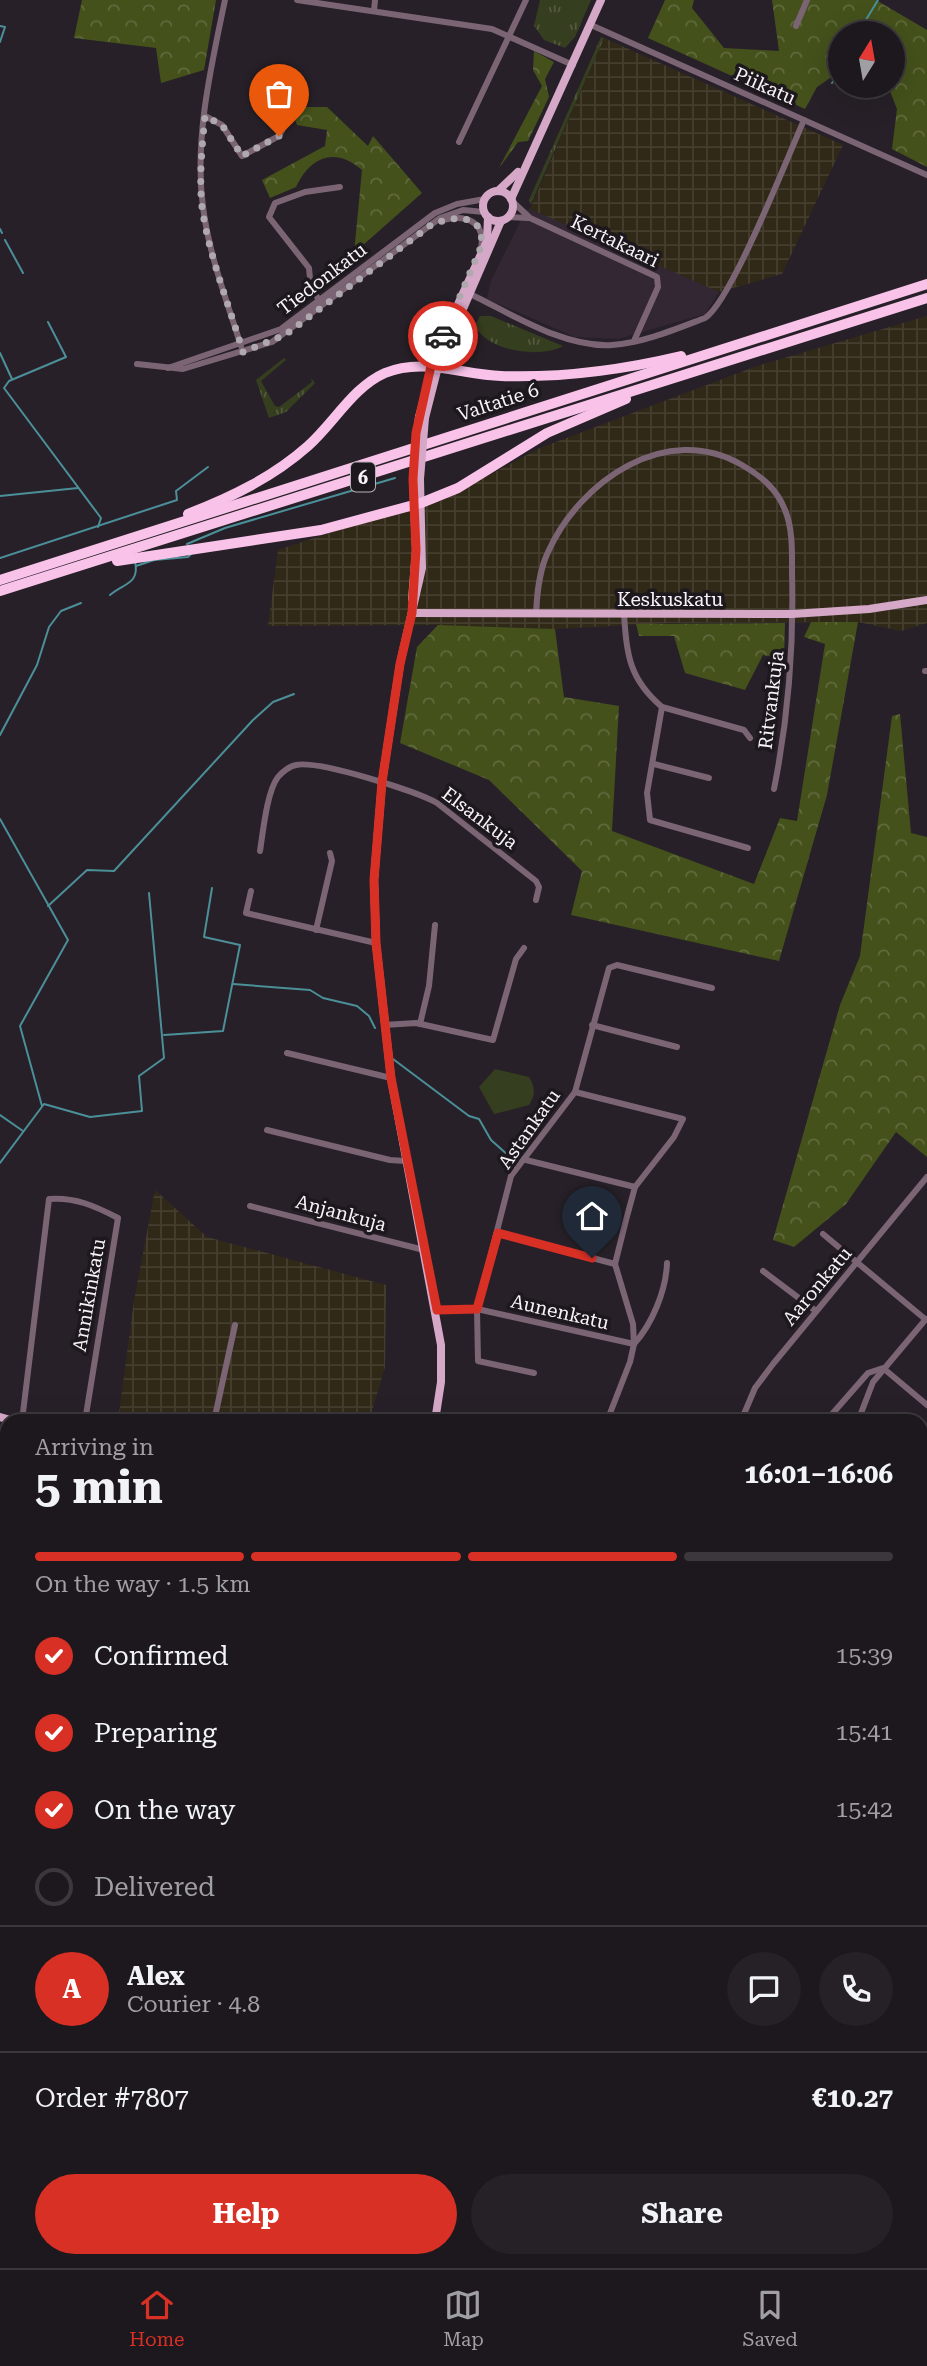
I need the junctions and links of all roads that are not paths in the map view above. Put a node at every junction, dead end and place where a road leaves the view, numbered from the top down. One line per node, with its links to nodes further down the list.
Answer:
1 (225, 0): 12 (street)
2 (297, 0): 7 (street)
3 (376, 0): 7 (street)
4 (526, 0): 10 (street)
5 (601, 0): 8 (main road)
6 (807, 0): 9 (street)
7 (374, 11): 10 (street)
8 (591, 25): 11 (main road); 13 (street, Piikatu)
9 (796, 26)
10 (509, 34): 11 (street); 15 (street)
11 (573, 65): 16 (main road)
12 (205, 116): 14 (street); 33 (street)
13 (803, 120): 17 (street, Piikatu); 31 (street)
14 (287, 121)
15 (459, 142)
16 (537, 143): 19 (main road); 21 (main road)
17 (927, 175)
18 (340, 187): 30 (street)
19 (498, 191): 20 (main road); 21 (main road)
20 (485, 199): 22 (main road); 30 (street, Tiedonkatu)
21 (512, 200): 23 (street, Kertakaari); 24 (main road)
22 (486, 215): 24 (main road); 25 (street, Tiedonkatu); 26 (main road)
23 (530, 218): 24 (street, Kertakaari); 31 (street, Kertakaari)
24 (505, 219): 28 (main road)
25 (431, 225): 26 (street, Tiedonkatu); 30 (street, Tiedonkatu)
26 (478, 260): 35 (main road)
27 (927, 284): 32 (highway, Valtatie 6 / 6)
28 (470, 294): 31 (street); 35 (main road)
29 (927, 298): 36 (highway, Valtatie 6 / 6)
30 (323, 303): 33 (street, Tiedonkatu)
31 (634, 341)
32 (746, 341): 35 (highway); 38 (highway, Valtatie 6 / 6)
33 (242, 348): 34 (street, Tiedonkatu)
34 (137, 364)
35 (435, 367): 37 (main road, bridge); 38 (highway)
36 (673, 378): 37 (highway); 39 (highway, Valtatie 6 / 6)
37 (417, 505): 39 (highway); 43 (main road)
38 (122, 541): 40 (highway, Valtatie 6 / 6)
39 (51, 575): 41 (highway, Valtatie 6 / 6)
40 (0, 580)
41 (0, 592)
42 (927, 600): 45 (main road, Keskuskatu)
43 (412, 613): 44 (main road, Keskuskatu); 51 (main road)
44 (536, 614): 45 (street, Ritvankuja); 46 (main road, Keskuskatu)
45 (792, 614): 46 (main road, Keskuskatu); 52 (street, Ritvankuja)
46 (624, 615): 47 (street)
47 (662, 708): 48 (street); 49 (street)
48 (750, 738)
49 (654, 764): 50 (street); 53 (street)
50 (709, 778)
51 (382, 782): 54 (street); 57 (street, Elsankuja); 60 (main road)
52 (774, 789)
53 (748, 848)
54 (260, 851)
55 (330, 853): 59 (street)
56 (251, 891): 59 (street)
57 (536, 900)
58 (435, 925): 63 (street)
59 (316, 930): 60 (street)
60 (376, 943): 64 (main road)
61 (524, 948): 63 (street)
62 (712, 988): 65 (street, Astankatu)
63 (421, 1024): 64 (street)
64 (384, 1025): 68 (main road)
65 (592, 1025): 66 (street); 69 (street, Astankatu)
66 (677, 1047)
67 (287, 1053): 68 (street)
68 (391, 1078): 72 (main road)
69 (575, 1092): 71 (street, Astankatu); 74 (street)
70 (267, 1129): 72 (street)
71 (522, 1159): 74 (street); 76 (street, Astankatu)
72 (405, 1161): 78 (main road)
73 (927, 1177): 79 (street, Aaronkatu)
74 (635, 1187): 80 (street)
75 (250, 1206): 78 (street, Anjankuja)
76 (498, 1233): 80 (street); 83 (street, Astankatu)
77 (823, 1234): 79 (street)
78 (424, 1250): 84 (main road)
79 (859, 1262): 85 (street, Aaronkatu); 86 (street)
80 (615, 1264): 88 (street)
81 (667, 1264): 88 (street)
82 (763, 1271): 85 (street)
83 (477, 1309): 84 (street, Aunenkatu); 88 (street, Aunenkatu); 90 (street, Astankatu)
84 (437, 1310): 95 (main road)
85 (816, 1311): 97 (street, Aaronkatu)
86 (926, 1318): 89 (street)
87 (235, 1325): 94 (street)
88 (634, 1344): 96 (street)
89 (883, 1368): 91 (street); 98 (street); 99 (street)
90 (534, 1373)
91 (927, 1405)
92 (23, 1414): 93 (street, Annikinkatu)
93 (86, 1414)
94 (216, 1414)
95 (436, 1414)
96 (610, 1414)
97 (744, 1414)
98 (832, 1414)
99 (861, 1414)

